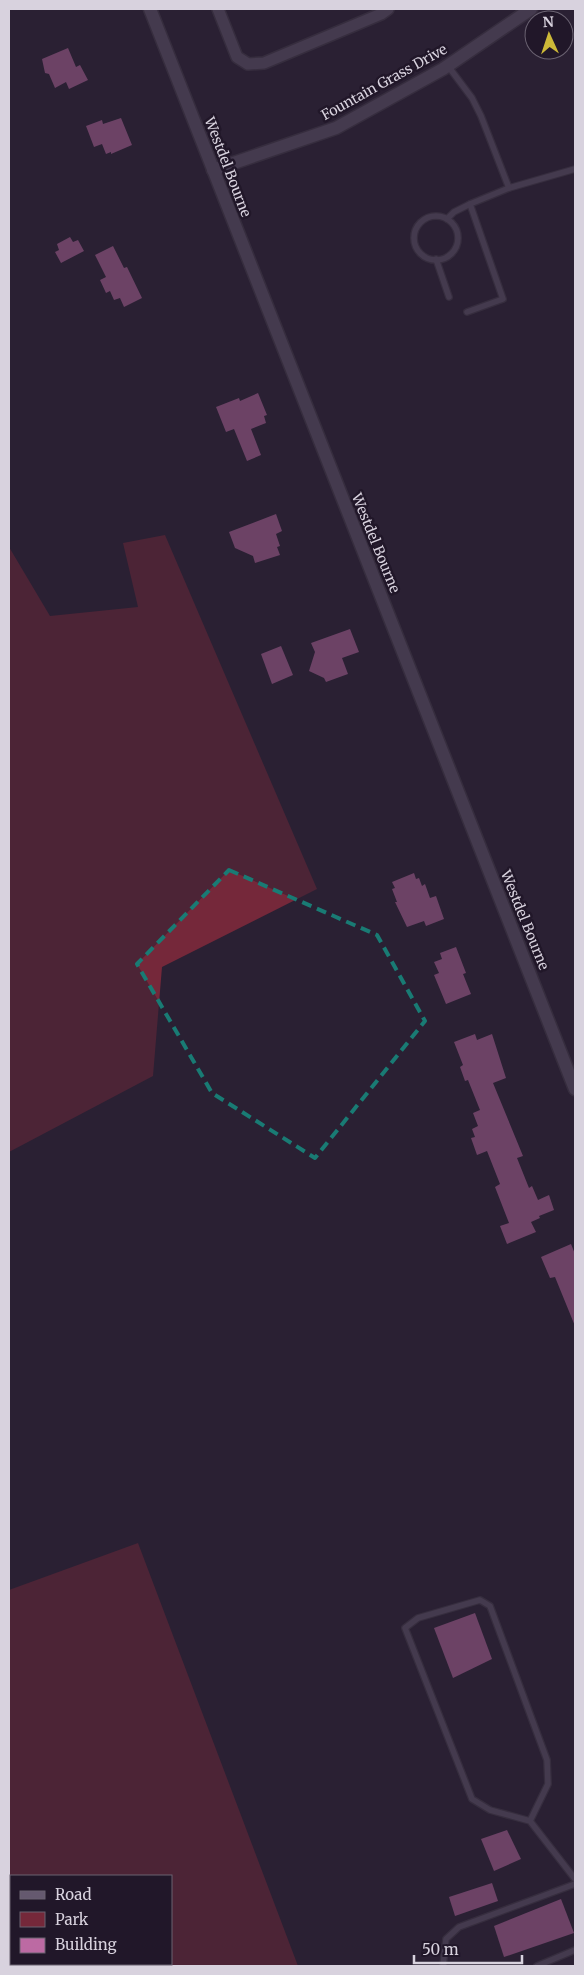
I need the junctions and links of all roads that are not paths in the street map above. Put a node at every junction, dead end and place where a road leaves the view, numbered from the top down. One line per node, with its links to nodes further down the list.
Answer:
1 (150, 9): 6 (main road, Westdel Bourne)
2 (218, 9): 4 (street)
3 (530, 9): 5 (main road, Fountain Grass Drive)
4 (383, 11)
5 (448, 66): 6 (main road, Fountain Grass Drive); 8 (lane)
6 (213, 170): 14 (main road, Westdel Bourne)
7 (575, 170): 8 (lane)
8 (509, 188): 9 (lane)
9 (470, 204): 10 (lane); 13 (lane)
10 (447, 219): 11 (lane); 11 (lane)
11 (436, 260): 12 (lane)
12 (448, 297)
13 (467, 312)
14 (575, 1089)
15 (530, 1821): 15 (lane); 16 (lane)
16 (575, 1879)
17 (575, 1884): 19 (lane)
18 (575, 1950): 20 (lane)
19 (443, 1966)
20 (538, 1966)

